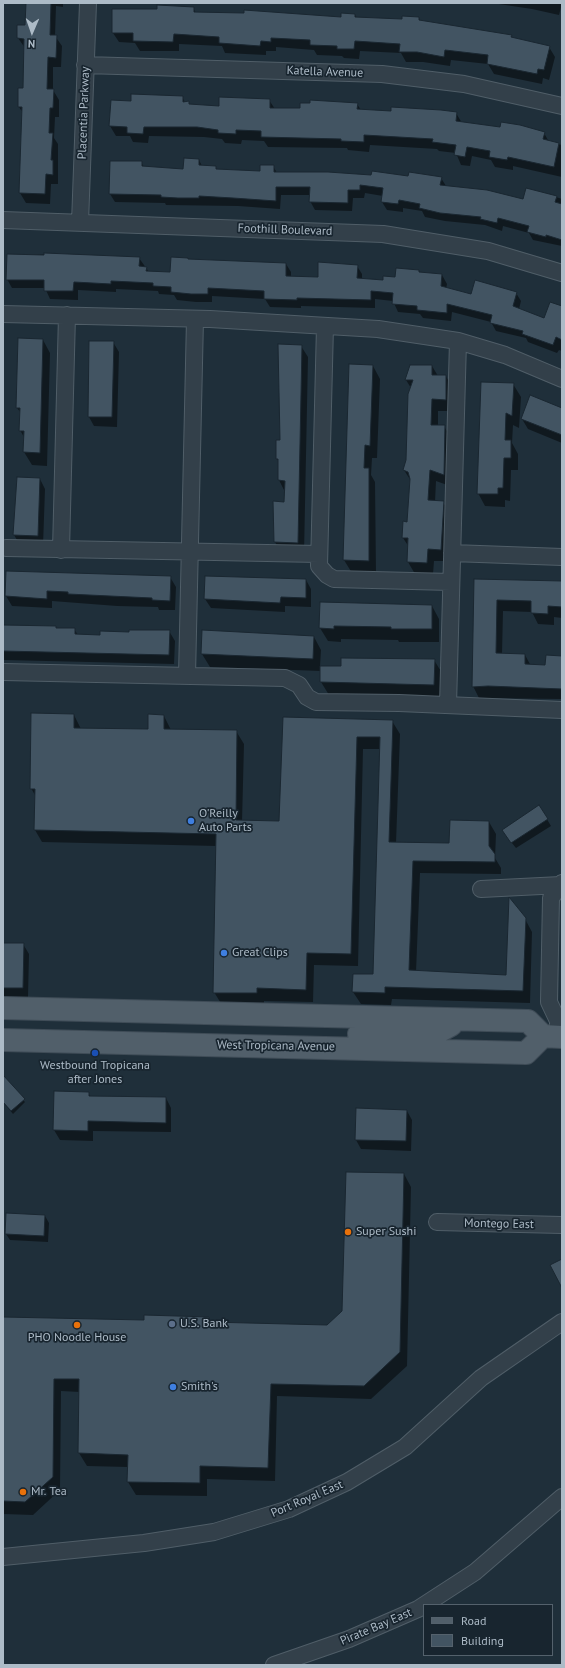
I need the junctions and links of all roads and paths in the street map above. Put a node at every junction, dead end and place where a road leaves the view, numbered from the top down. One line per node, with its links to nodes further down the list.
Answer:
1 (88, 3): 2 (street, Placentia Parkway)
2 (85, 65): 3 (street, Katella Avenue); 5 (street, Placentia Parkway)
3 (561, 103)
4 (3, 220): 5 (street, Foothill Boulevard)
5 (80, 222): 6 (street, Foothill Boulevard)
6 (562, 273)
7 (3, 314): 8 (street)
8 (67, 315): 9 (street); 14 (street)
9 (195, 319): 10 (street); 15 (street)
10 (325, 326): 11 (street); 17 (street)
11 (458, 341): 12 (street); 16 (street)
12 (562, 380)
13 (6, 548): 14 (street)
14 (61, 550): 15 (street)
15 (191, 552): 17 (street); 21 (street)
16 (452, 553): 18 (street); 19 (street)
17 (319, 554): 19 (street)
18 (562, 557)
19 (451, 582): 22 (street)
20 (3, 672): 21 (street)
21 (187, 676): 22 (street)
22 (448, 705): 23 (street)
23 (562, 710)
24 (562, 884): 25 (street); 28 (street)
25 (481, 889)
26 (3, 1008): 27 (main road)
27 (461, 1020): 28 (main road); 30 (main road)
28 (557, 1029): 30 (main road, West Tropicana Avenue)
29 (3, 1040): 30 (main road, West Tropicana Avenue)
30 (332, 1048)
31 (437, 1222): 32 (street, Montego East)
32 (562, 1225)
33 (562, 1322): 35 (street, Port Royal East)
34 (562, 1497): 36 (street, Pirate Bay East)
35 (3, 1557)
36 (424, 1604)
37 (423, 1605): 38 (street, Pirate Bay East)
38 (274, 1665)

